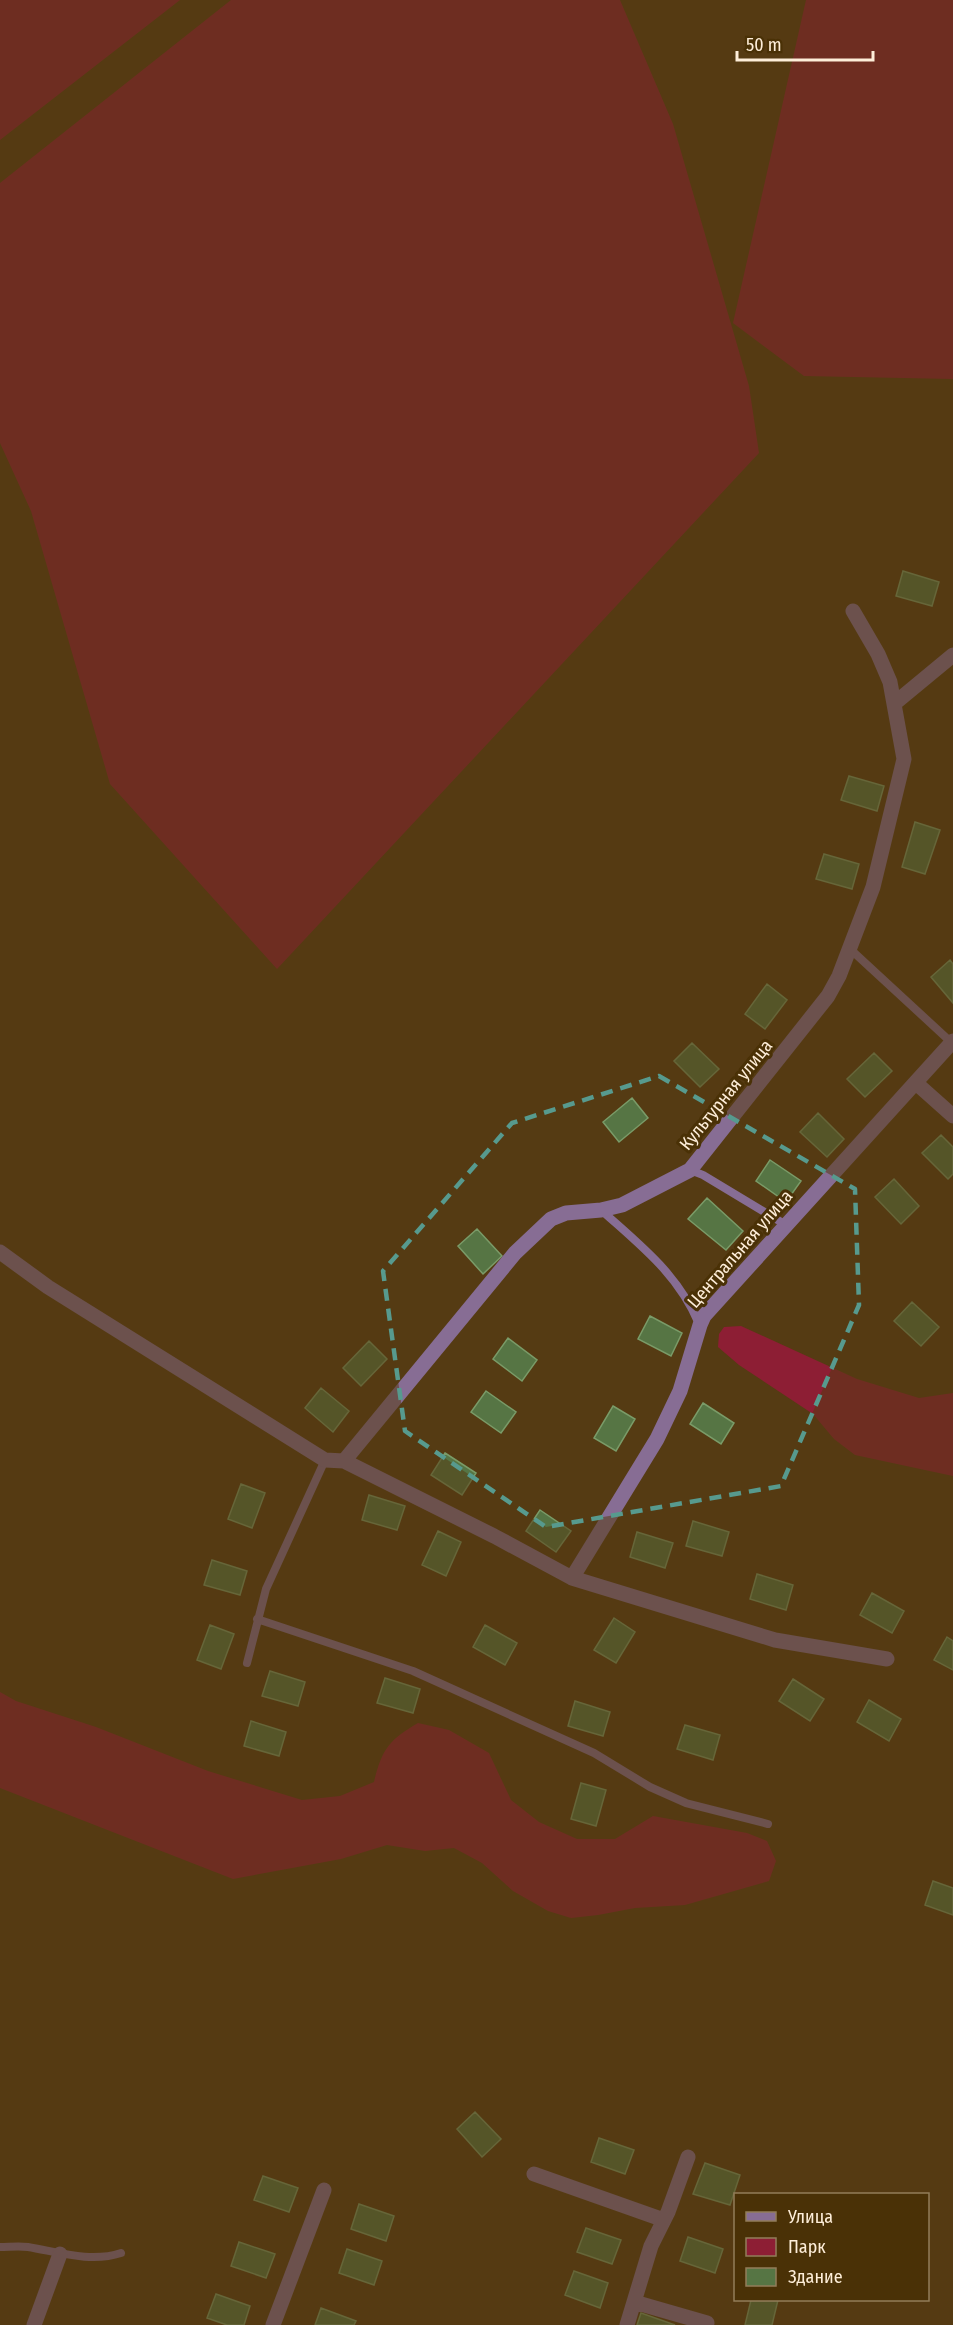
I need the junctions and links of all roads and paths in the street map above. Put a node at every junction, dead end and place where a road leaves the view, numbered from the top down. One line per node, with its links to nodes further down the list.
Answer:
1 (853, 611): 3 (street, Культурная улица)
2 (953, 656): 3 (street)
3 (896, 703): 4 (street, Культурная улица)
4 (849, 947): 5 (lane); 8 (street, Культурная улица)
5 (952, 1042): 6 (street, Центральная улица)
6 (916, 1083): 7 (street); 10 (street, Центральная улица)
7 (953, 1116)
8 (690, 1170): 9 (street, Культурная улица); 10 (lane)
9 (601, 1210): 12 (lane); 14 (street, Культурная улица)
10 (786, 1225): 12 (street, Центральная улица)
11 (0, 1252): 13 (street)
12 (700, 1325): 15 (street, Центральная улица)
13 (325, 1460): 14 (street); 16 (lane)
14 (344, 1461): 15 (street)
15 (572, 1578): 17 (street)
16 (257, 1619): 18 (lane); 19 (lane)
17 (887, 1659)
18 (247, 1663)
19 (768, 1824)
20 (688, 2157): 23 (street)
21 (534, 2174): 23 (street)
22 (324, 2190): 30 (street)
23 (664, 2220): 27 (street)
24 (0, 2247): 26 (lane)
25 (121, 2253): 26 (lane)
26 (60, 2254): 29 (street)
27 (634, 2302): 28 (street); 31 (street)
28 (707, 2323)
29 (33, 2325)
30 (273, 2325)
31 (627, 2325)

